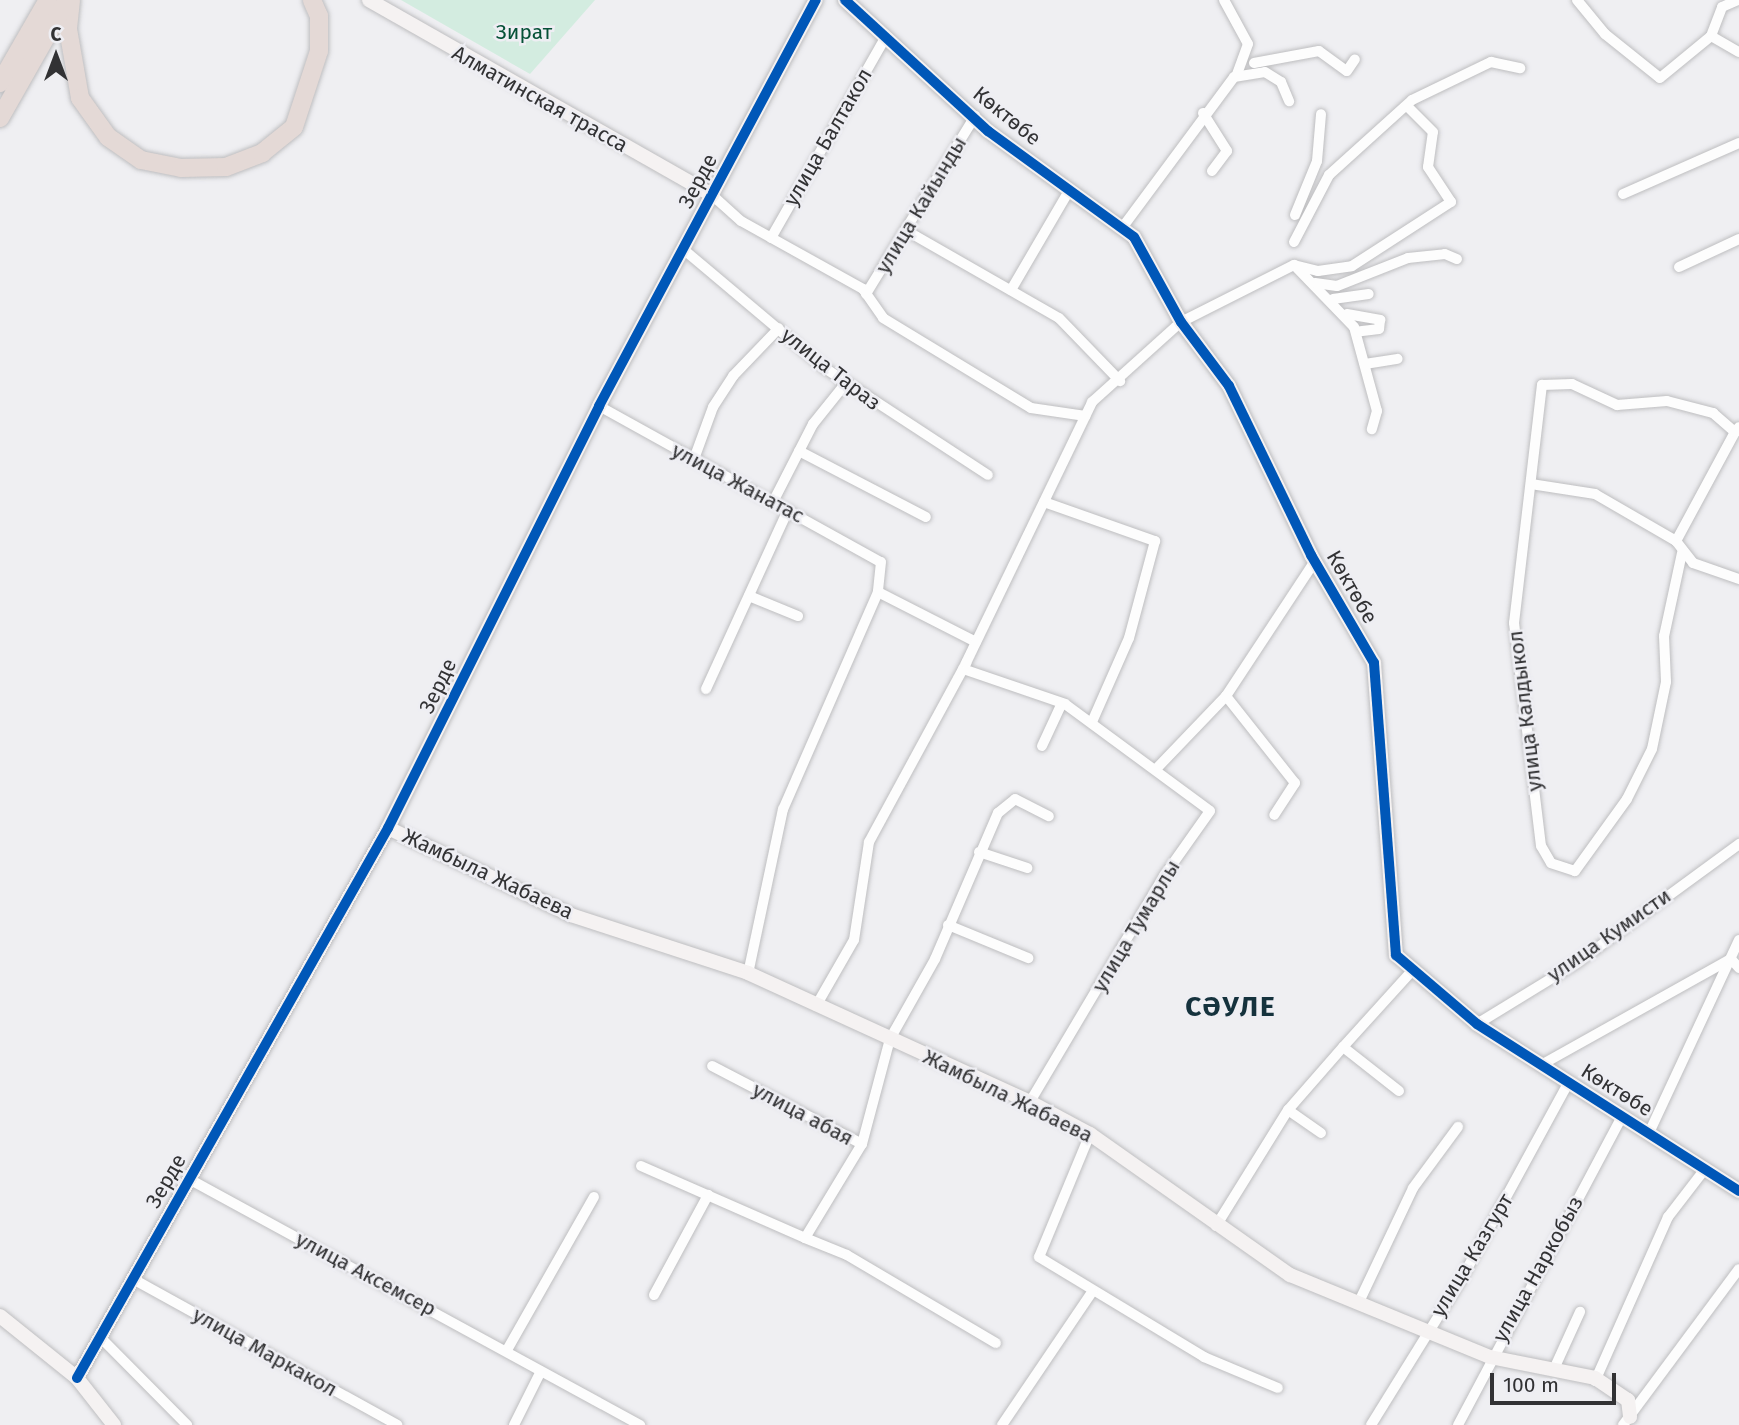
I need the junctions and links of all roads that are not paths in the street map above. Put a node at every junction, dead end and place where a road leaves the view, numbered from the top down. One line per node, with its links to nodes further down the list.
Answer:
1 (48, 0): 18 (highway)
2 (69, 0): 3 (highway); 24 (highway)
3 (312, 0)
4 (369, 0): 29 (street, Алматинская трасса)
5 (816, 0): 29 (street, Зерде)
6 (845, 0): 11 (street, Көктөбе)
7 (1224, 0): 17 (street)
8 (1577, 0): 12 (street)
9 (1738, 0): 10 (street)
10 (1721, 4): 12 (street)
11 (886, 36): 23 (street, Көктөбе); 33 (street, улица Балтакол)
12 (1711, 36): 13 (street)
13 (1739, 52)
14 (1355, 59): 15 (street)
15 (1254, 62)
16 (1520, 68): 20 (street)
17 (1234, 77): 19 (street); 21 (street)
18 (0, 83)
19 (1289, 102)
20 (1408, 107): 35 (street); 38 (street)
21 (1203, 113): 26 (street); 31 (street)
22 (1321, 114): 30 (street)
23 (975, 116): 27 (street, Көктөбе); 32 (street, улица Кайынды)
24 (0, 118)
25 (1739, 143): 28 (street)
26 (1212, 171)
27 (1070, 189): 31 (street, Көктөбе); 41 (street)
28 (1623, 194)
29 (712, 195): 33 (street); 36 (street, Зерде)
30 (1296, 215)
31 (1122, 228): 46 (street, Көктөбе)
32 (907, 231): 41 (street); 42 (street, улица Кайынды)
33 (771, 238): 42 (street)
34 (1739, 239): 39 (street)
35 (1294, 242)
36 (683, 249): 47 (street, улица Тараз); 53 (street, Зерде)
37 (1457, 259): 40 (street)
38 (1294, 265): 40 (street); 46 (street)
39 (1679, 267)
40 (1315, 283): 44 (street)
41 (1011, 290): 51 (street)
42 (866, 294): 54 (street)
43 (1369, 294): 44 (street)
44 (1333, 299): 45 (street)
45 (1347, 314): 48 (street); 48 (street)
46 (1181, 321): 51 (street); 67 (street, Көктөбе)
47 (779, 328): 52 (street, улица Тараз); 58 (street)
48 (1356, 332): 50 (street)
49 (1398, 359): 50 (street)
50 (1365, 364): 55 (street)
51 (1120, 381): 54 (street)
52 (846, 383): 57 (street); 59 (street, улица Тараз)
53 (599, 406): 58 (street, улица Жанатас); 82 (street, Зерде)
54 (1085, 416): 62 (street)
55 (1372, 429)
56 (1737, 429): 60 (street, улица Калдыкол); 65 (street)
57 (799, 451): 61 (street); 64 (street)
58 (694, 459): 61 (street, улица Жанатас)
59 (988, 475)
60 (1531, 484): 65 (street); 66 (street, улица Калдыкол)
61 (773, 502): 63 (street, улица Жанатас)
62 (1044, 502): 72 (street); 77 (street)
63 (788, 510): 69 (street, улица Жанатас); 70 (street)
64 (926, 517)
65 (1676, 541): 66 (street)
66 (1682, 552): 68 (street)
67 (1315, 561): 75 (street); 91 (street, Көктөбе)
68 (1739, 579)
69 (878, 592): 72 (street); 92 (street)
70 (748, 596): 71 (street); 74 (street)
71 (798, 615)
72 (976, 642): 73 (street)
73 (963, 668): 76 (street, улица Тумарлы); 93 (street)
74 (706, 689)
75 (1226, 696): 79 (street); 80 (street)
76 (1062, 703): 77 (street, улица Тумарлы); 78 (street)
77 (1092, 722): 79 (street, улица Тумарлы)
78 (1042, 746)
79 (1158, 767): 101 (street, улица Тумарлы)
80 (1273, 815)
81 (1049, 816): 84 (street)
82 (388, 828): 92 (street, Жамбыла Жабаева); 111 (street, Зерде)
83 (1739, 844): 94 (street, улица Кумисти)
84 (979, 852): 85 (street); 86 (street)
85 (1027, 868)
86 (948, 925): 88 (street); 95 (street)
87 (1739, 940): 89 (street)
88 (1028, 958)
89 (1731, 959): 90 (street); 97 (street); 106 (street)
90 (1739, 968)
91 (1411, 972): 94 (street, Көктөбе); 96 (street)
92 (748, 973): 93 (street, Жамбыла Жабаева)
93 (816, 1006): 95 (street, Жамбыла Жабаева)
94 (1477, 1024): 97 (street, Көктөбе)
95 (890, 1039): 101 (street, Жамбыла Жабаева); 108 (street)
96 (1343, 1047): 100 (street); 102 (street)
97 (1541, 1065): 99 (street, Көктөбе)
98 (712, 1066): 108 (street, улица абая)
99 (1569, 1082): 103 (street, Көктөбе); 124 (street, улица Казгурт)
100 (1399, 1091)
101 (1030, 1102): 107 (street, Жамбыла Жабаева)
102 (1288, 1110): 105 (street); 115 (street)
103 (1622, 1116): 106 (street, Көктөбе); 128 (street, улица Наркобыз)
104 (1458, 1126): 121 (street)
105 (1321, 1133)
106 (1649, 1133): 110 (street, Көктөбе)
107 (1090, 1134): 115 (street, Жамбыла Жабаева); 119 (street)
108 (862, 1144): 116 (street, улица абая)
109 (640, 1166): 113 (street)
110 (1705, 1169): 112 (street, Көктөбе); 132 (street)
111 (189, 1179): 118 (street, Зерде); 127 (street, улица Аксемсер)
112 (1739, 1191)
113 (708, 1195): 116 (street); 120 (street)
114 (594, 1197): 127 (street)
115 (1216, 1226): 121 (street, Жамбыла Жабаева)
116 (805, 1238): 126 (street)
117 (1739, 1269): 134 (street)
118 (133, 1279): 125 (street, Зерде); 137 (street, улица Маркакол)
119 (1092, 1292): 133 (street); 140 (street)
120 (654, 1295)
121 (1358, 1304): 124 (street, Жамбыла Жабаева)
122 (1580, 1312): 129 (street)
123 (0, 1316): 131 (street)
124 (1423, 1334): 128 (street, Жамбыла Жабаева); 141 (street, улица Казгурт)
125 (100, 1337): 131 (street, Зерде); 136 (street)
126 (996, 1343)
127 (507, 1350): 130 (street, улица Аксемсер)
128 (1490, 1357): 129 (street, Жамбыла Жабаева); 142 (street, улица Наркобыз)
129 (1554, 1369): 132 (street, Жамбыла Жабаева)
130 (541, 1371): 138 (street); 139 (street, улица Аксемсер)
131 (77, 1378): 135 (street)
132 (1595, 1381): 134 (street, Жамбыла Жабаева)
133 (1279, 1388)
134 (1627, 1422)
135 (114, 1425)
136 (187, 1425)
137 (397, 1425)
138 (514, 1425)
139 (640, 1425)
140 (1002, 1425)
141 (1371, 1425)
142 (1458, 1425)

